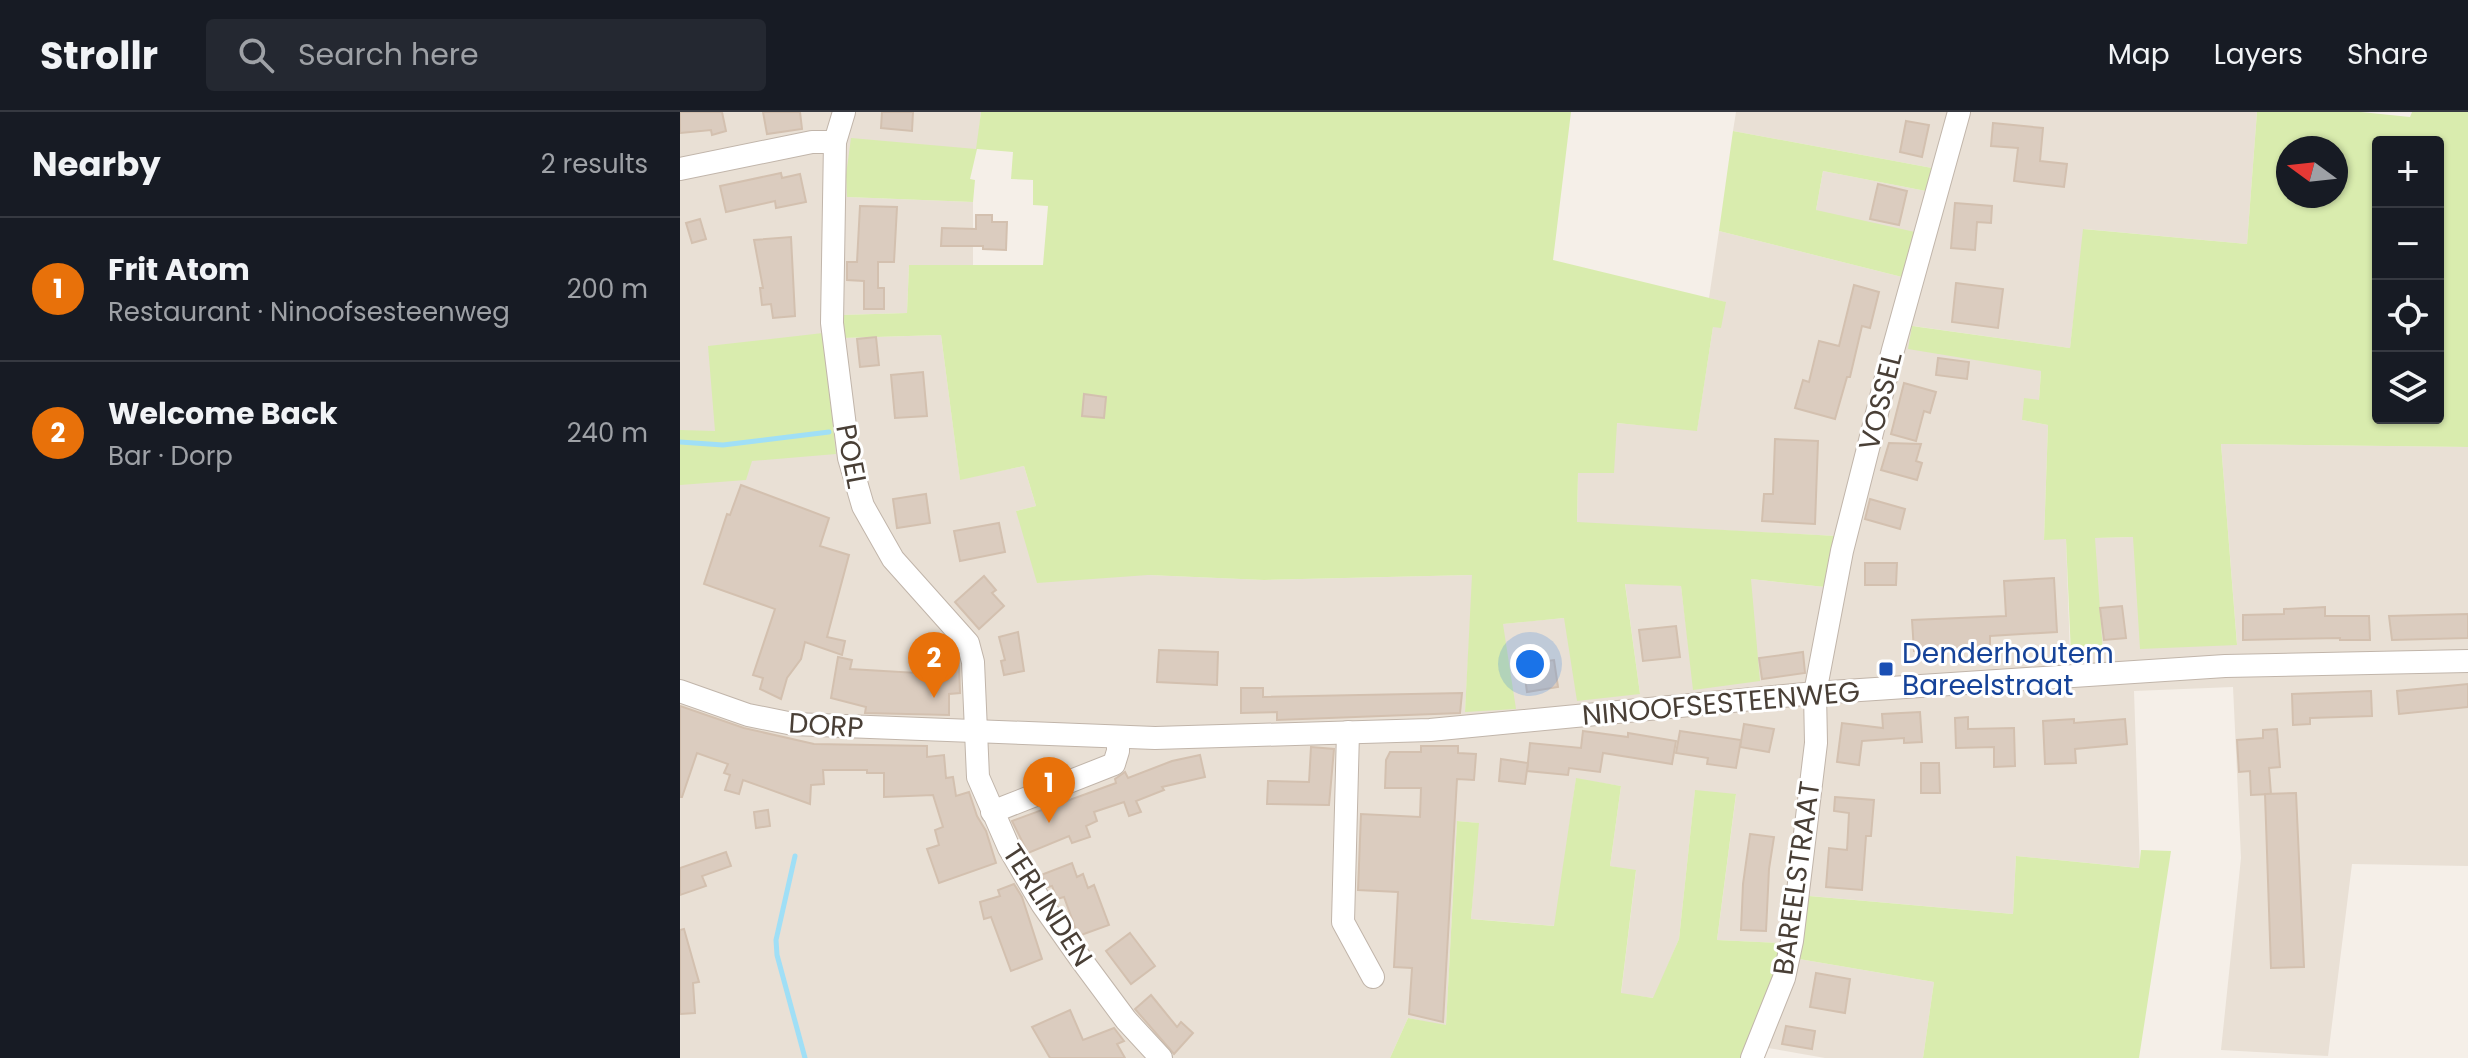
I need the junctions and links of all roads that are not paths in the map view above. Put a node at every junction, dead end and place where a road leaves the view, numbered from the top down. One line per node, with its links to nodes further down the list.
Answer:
1 (844, 112): 3 (street, POEL)
2 (1959, 112): 7 (street, VOSSEL)
3 (835, 142): 4 (street); 9 (street, POEL)
4 (680, 169)
5 (2468, 661): 7 (street, NINOOFSESTEENWEG)
6 (680, 691): 9 (street, DORP)
7 (1815, 693): 8 (street, NINOOFSESTEENWEG); 14 (street, BAREELSTRAAT)
8 (1348, 732): 10 (street, NINOOFSESTEENWEG); 12 (street)
9 (977, 733): 10 (street, NINOOFSESTEENWEG); 11 (street, TERLINDEN)
10 (1118, 737): 11 (street)
11 (992, 812): 13 (street, TERLINDEN)
12 (1373, 977)
13 (1161, 1058)
14 (1752, 1058)

